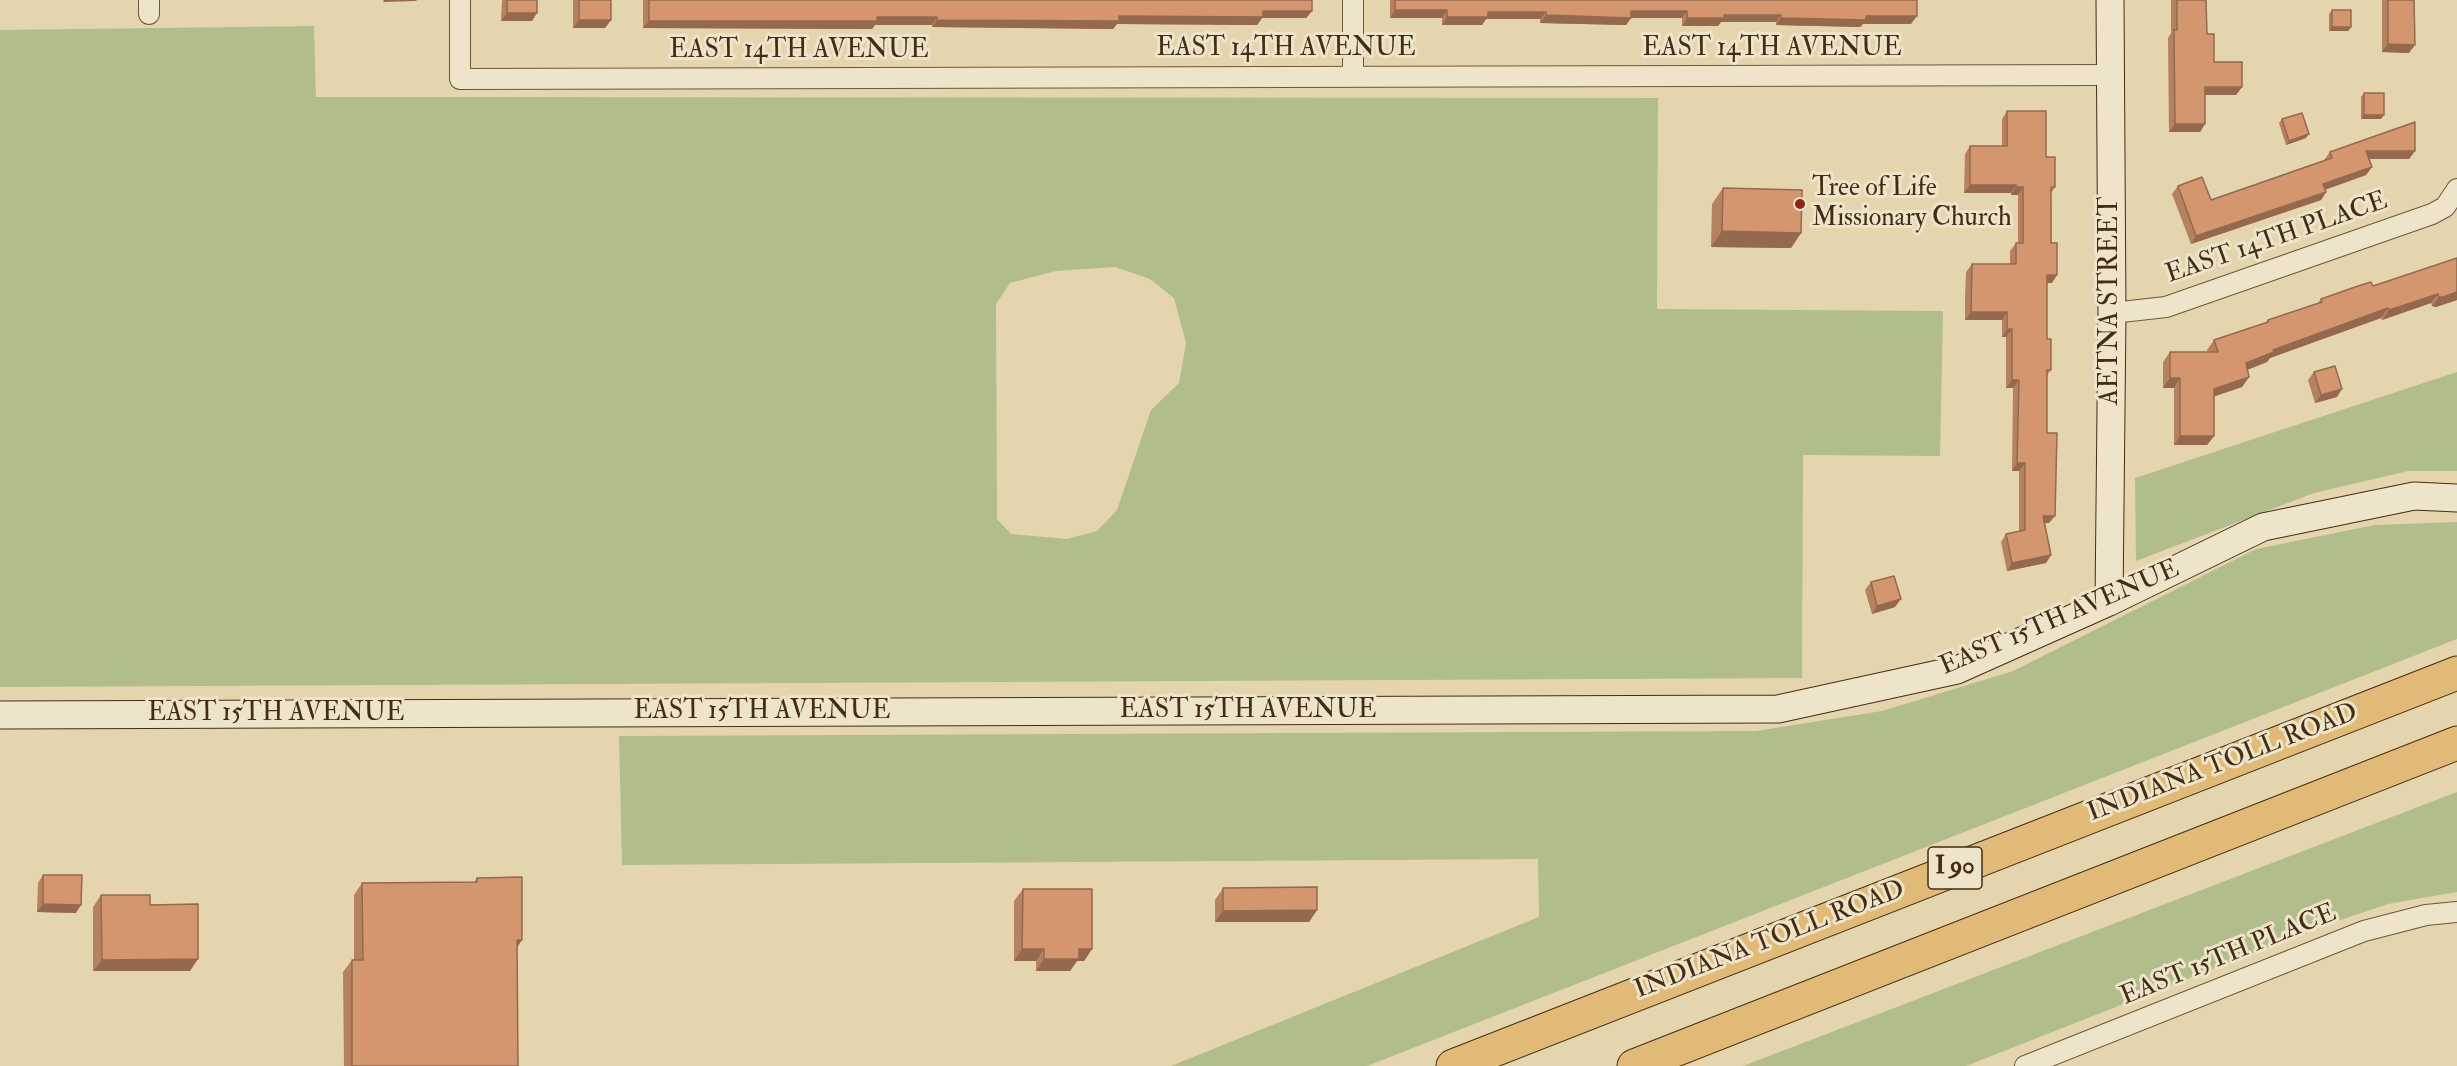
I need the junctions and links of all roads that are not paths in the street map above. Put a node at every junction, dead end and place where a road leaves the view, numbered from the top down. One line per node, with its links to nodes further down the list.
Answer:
1 (460, 0): 5 (street, EAST 14TH AVENUE)
2 (1353, 0): 5 (street)
3 (2110, 0): 4 (street, AETNA STREET)
4 (2111, 75): 5 (street, EAST 14TH AVENUE); 7 (street, AETNA STREET)
5 (1353, 76)
6 (2455, 194): 7 (street, EAST 14TH PLACE)
7 (2112, 313): 9 (street, AETNA STREET)
8 (2457, 498): 9 (street, EAST 15TH AVENUE)
9 (2109, 603): 11 (street, EAST 15TH AVENUE)
10 (2457, 673): 14 (highway, INDIANA TOLL ROAD / I 90)
11 (0, 715)
12 (2457, 743): 15 (highway, I 90)
13 (2457, 912): 16 (street, EAST 15TH PLACE)
14 (1453, 1066)
15 (1634, 1066)
16 (2025, 1066)

